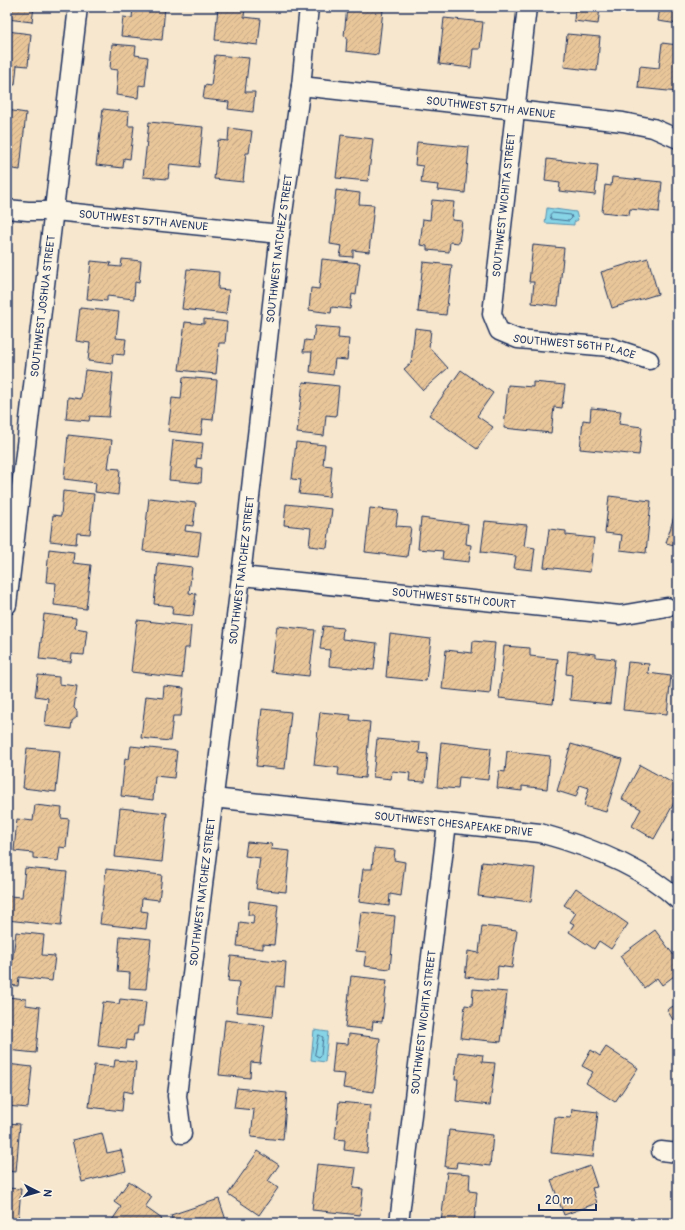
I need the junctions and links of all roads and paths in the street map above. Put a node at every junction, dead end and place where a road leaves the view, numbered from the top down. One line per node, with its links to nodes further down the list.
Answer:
1 (78, 7): 8 (street, SOUTHWEST JOSHUA STREET)
2 (309, 7): 4 (street, SOUTHWEST NATCHEZ STREET)
3 (527, 7): 5 (street, SOUTHWEST WICHITA STREET)
4 (300, 86): 5 (street, SOUTHWEST 57TH AVENUE); 9 (street, SOUTHWEST NATCHEZ STREET)
5 (514, 109): 6 (street, SOUTHWEST 57TH AVENUE); 10 (street, SOUTHWEST WICHITA STREET)
6 (678, 139)
7 (7, 209): 8 (street, SOUTHWEST 57TH AVENUE)
8 (55, 211): 9 (street, SOUTHWEST 57TH AVENUE); 12 (street, SOUTHWEST JOSHUA STREET)
9 (280, 234): 13 (street, SOUTHWEST NATCHEZ STREET)
10 (499, 331): 11 (street, SOUTHWEST 56TH PLACE)
11 (649, 360)
12 (9, 573): 14 (street, SOUTHWEST JOSHUA STREET)
13 (241, 576): 15 (street, SOUTHWEST 55TH COURT); 16 (street, SOUTHWEST NATCHEZ STREET)
14 (7, 605)
15 (667, 607)
16 (212, 798): 17 (street, SOUTHWEST CHESAPEAKE DRIVE); 19 (street, SOUTHWEST NATCHEZ STREET)
17 (447, 822): 18 (street, SOUTHWEST CHESAPEAKE DRIVE); 20 (street, SOUTHWEST WICHITA STREET)
18 (678, 900)
19 (182, 1134)
20 (400, 1223)

